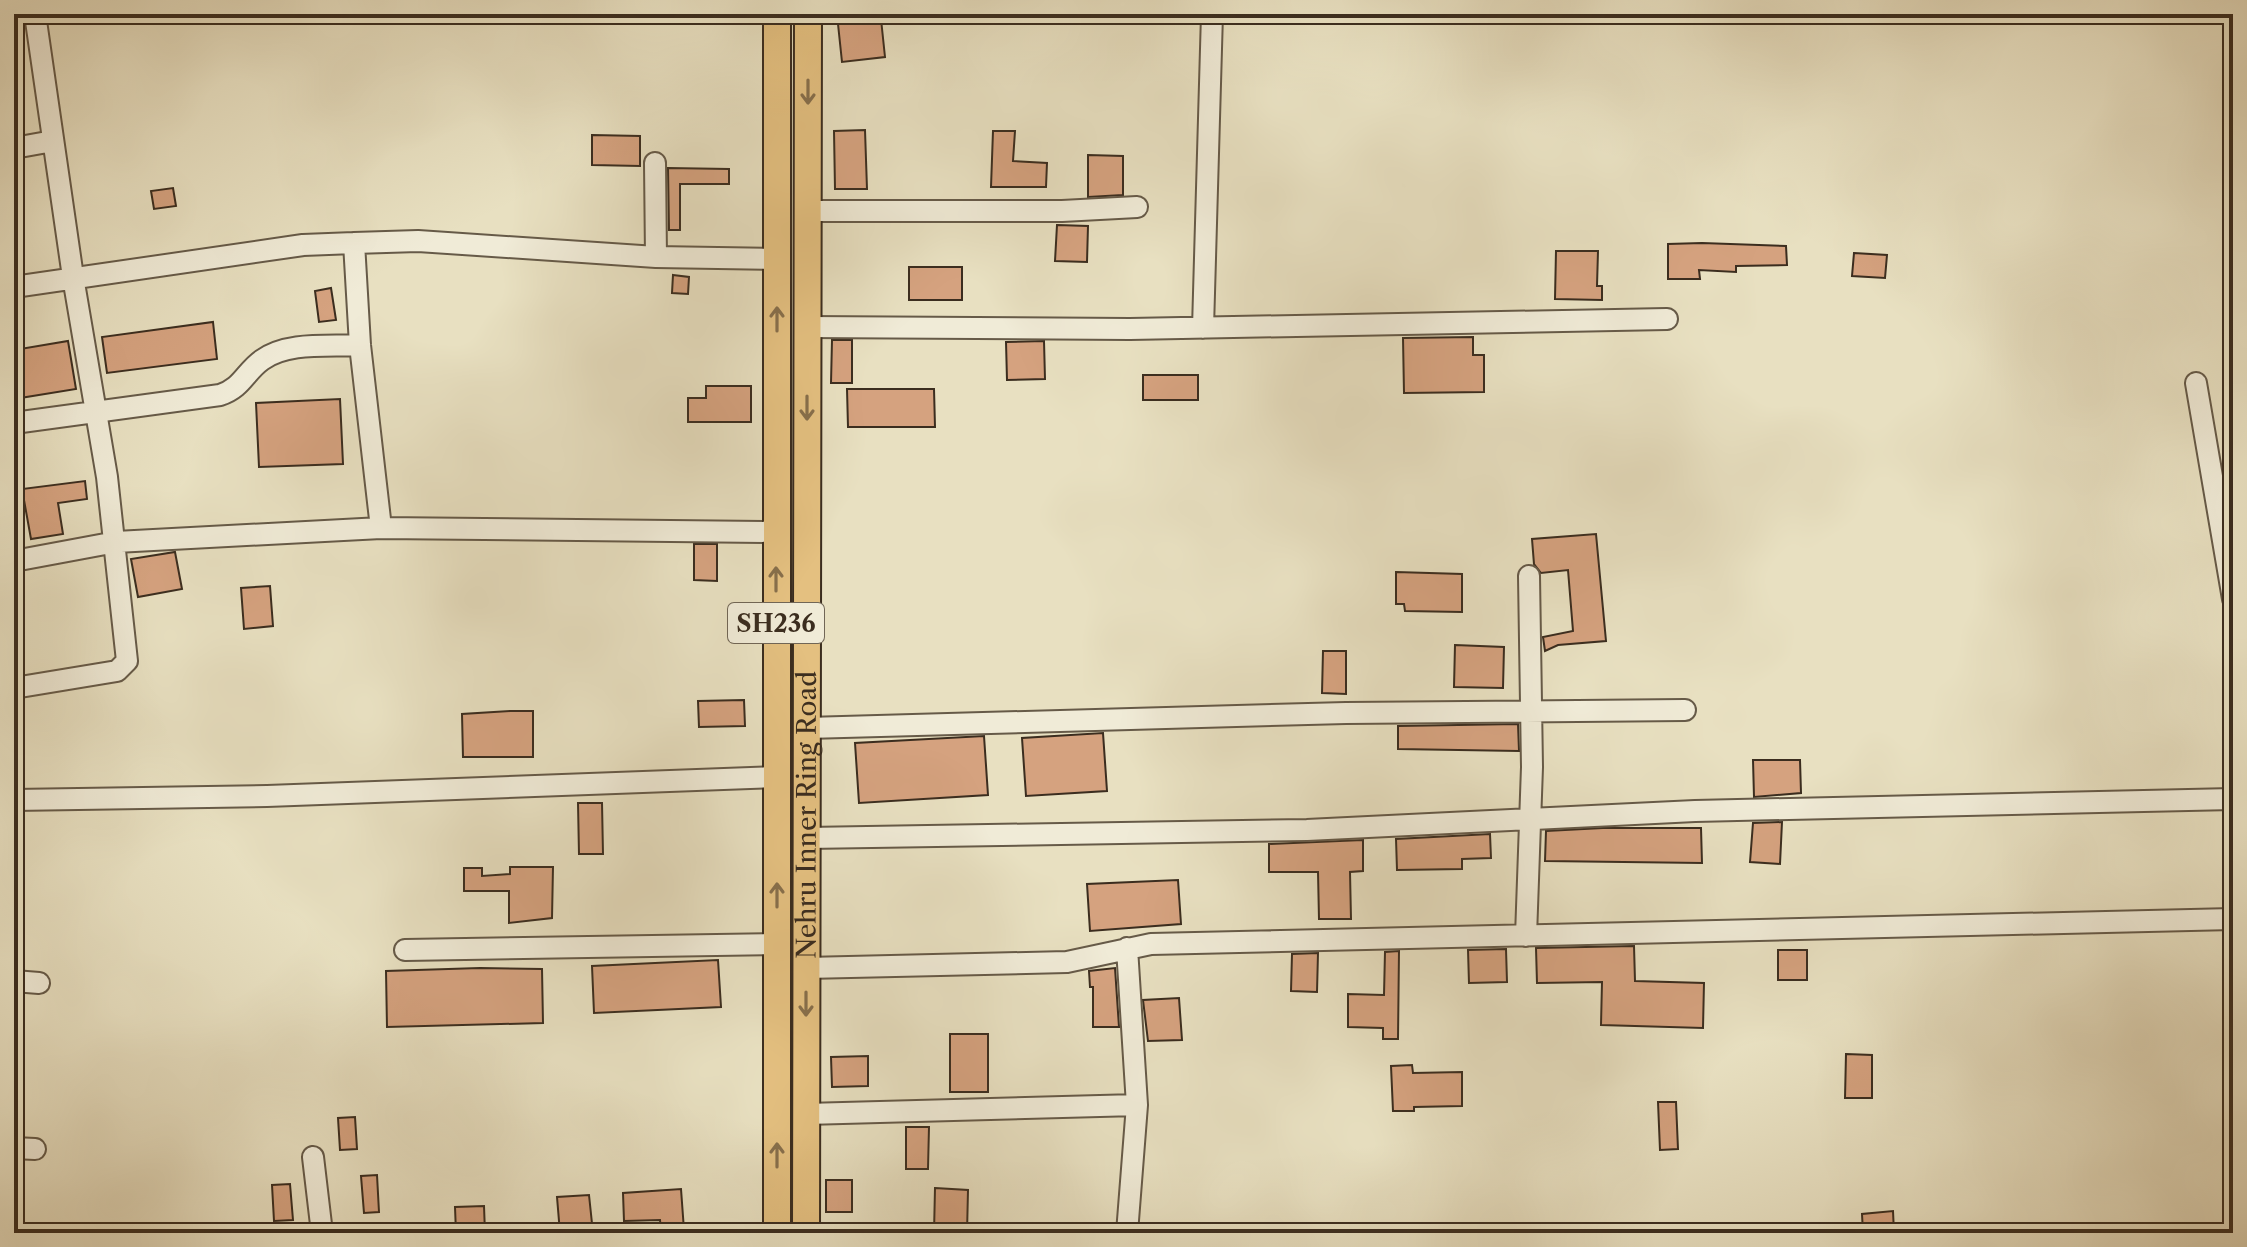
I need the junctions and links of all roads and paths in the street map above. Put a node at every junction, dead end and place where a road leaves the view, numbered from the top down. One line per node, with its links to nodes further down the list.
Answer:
1 (20, 14): 6 (street)
2 (35, 14): 7 (street)
3 (777, 14): 14 (main road, SH236)
4 (808, 14): 11 (main road, Nehru Inner Ring Road / SH236, one-way to 11)
5 (1212, 14): 19 (street)
6 (14, 15)
7 (53, 141): 8 (street); 15 (street)
8 (14, 148)
9 (655, 163): 13 (street)
10 (1137, 207): 11 (street)
11 (807, 211): 18 (main road, Nehru Inner Ring Road / SH236)
12 (354, 243): 13 (street); 15 (street); 20 (street)
13 (656, 257): 14 (street)
14 (777, 259): 25 (main road, SH236, one-way to 14)
15 (73, 277): 16 (street); 22 (street)
16 (14, 287)
17 (1667, 319): 19 (street)
18 (807, 327): 19 (street); 33 (main road, Nehru Inner Ring Road / SH236, one-way to 33)
19 (1203, 328)
20 (360, 345): 22 (street); 24 (street)
21 (2196, 383): 29 (street)
22 (95, 411): 23 (street); 26 (street)
23 (14, 423)
24 (381, 528): 25 (street); 26 (street)
25 (776, 532): 34 (main road, SH236, one-way to 25)
26 (116, 542): 27 (street); 30 (street)
27 (14, 561)
28 (1529, 576): 32 (street)
29 (2233, 599)
30 (14, 688)
31 (1685, 710): 32 (street)
32 (1530, 711): 33 (street); 37 (street)
33 (807, 728): 38 (main road, Nehru Inner Ring Road / SH236)
34 (776, 777): 36 (street); 41 (main road, SH236, one-way to 34)
35 (2233, 799): 37 (street)
36 (14, 800)
37 (1529, 817): 38 (street); 40 (street)
38 (807, 838): 44 (main road, Nehru Inner Ring Road / SH236)
39 (2233, 919): 40 (street)
40 (1526, 936): 42 (street)
41 (777, 944): 43 (street); 51 (main road, SH236, one-way to 41)
42 (1127, 948): 44 (street); 47 (street)
43 (405, 950)
44 (806, 968): 48 (main road, Nehru Inner Ring Road / SH236, one-way to 48)
45 (14, 981): 46 (street)
46 (39, 983)
47 (1137, 1105): 48 (street); 53 (street)
48 (806, 1114): 52 (main road, Nehru Inner Ring Road / SH236)
49 (313, 1157): 50 (street)
50 (322, 1233)
51 (777, 1233)
52 (806, 1233)
53 (1127, 1233)

